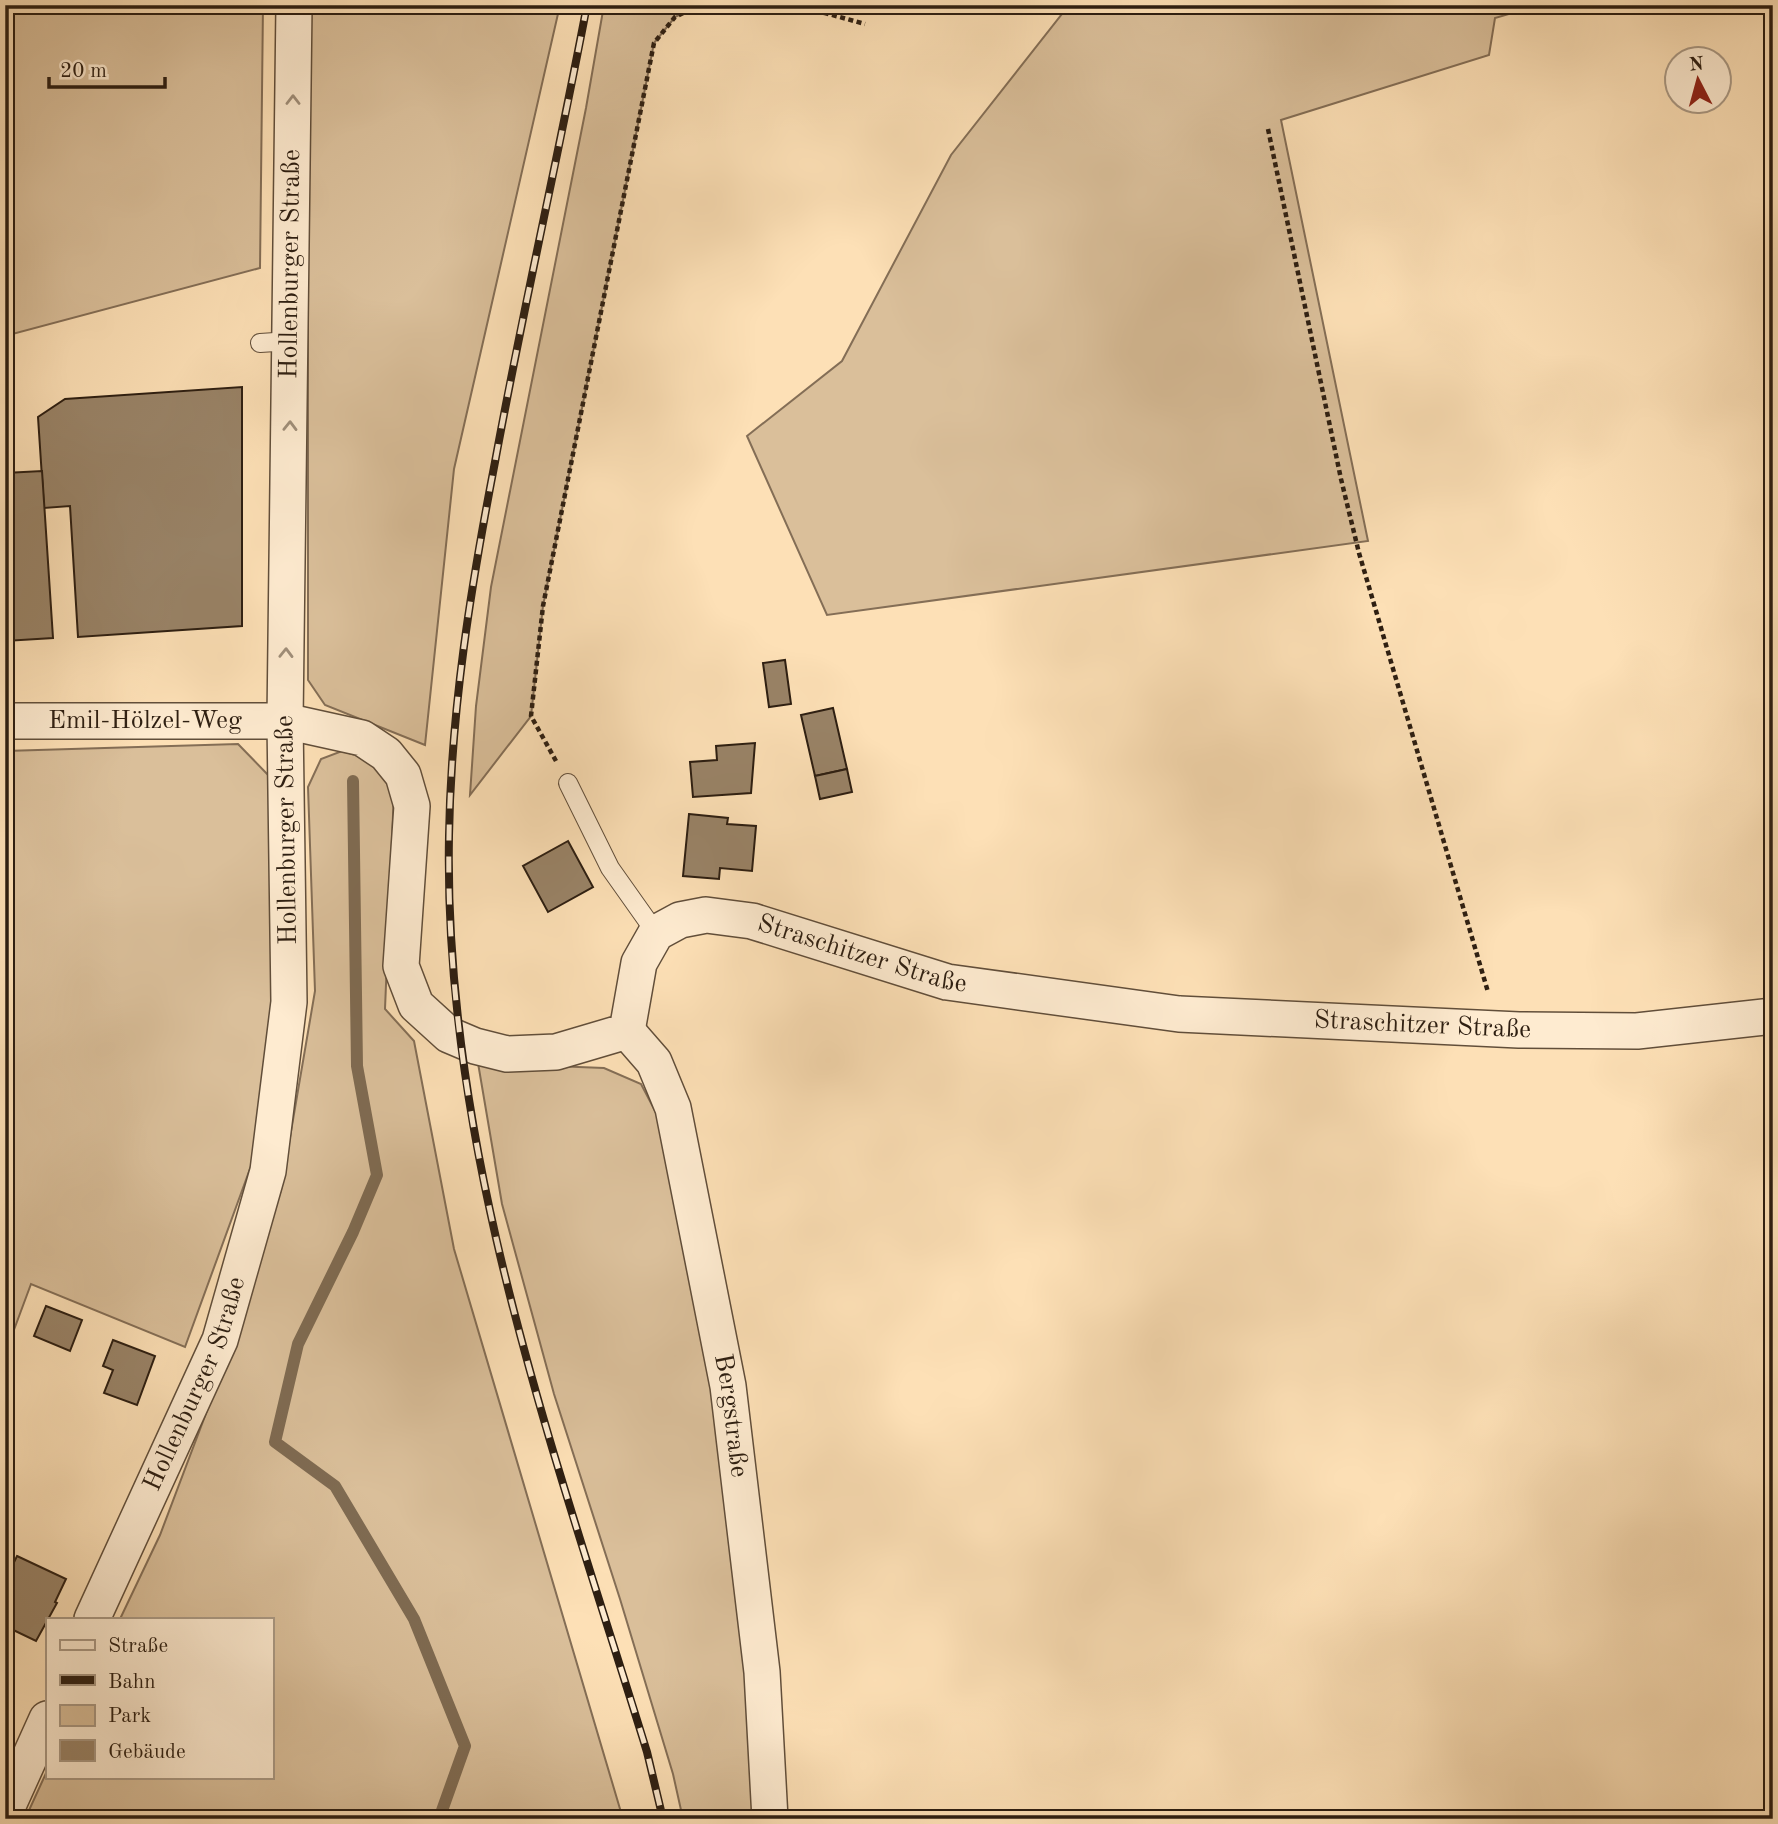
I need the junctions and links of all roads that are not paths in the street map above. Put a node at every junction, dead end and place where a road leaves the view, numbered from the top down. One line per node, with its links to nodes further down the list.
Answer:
1 (294, 5): 3 (street, Hollenburger Straße, one-way to 1)
2 (5, 721): 3 (street, Emil-Hölzel-Weg)
3 (285, 721): 7 (street); 8 (street, Hollenburger Straße)
4 (568, 783): 5 (lane)
5 (656, 933): 6 (street, Straschitzer Straße); 7 (street)
6 (1773, 1016)
7 (627, 1031): 11 (street, Bergstraße)
8 (92, 1618)
9 (46, 1721): 10 (street)
10 (5, 1812)
11 (770, 1819)

